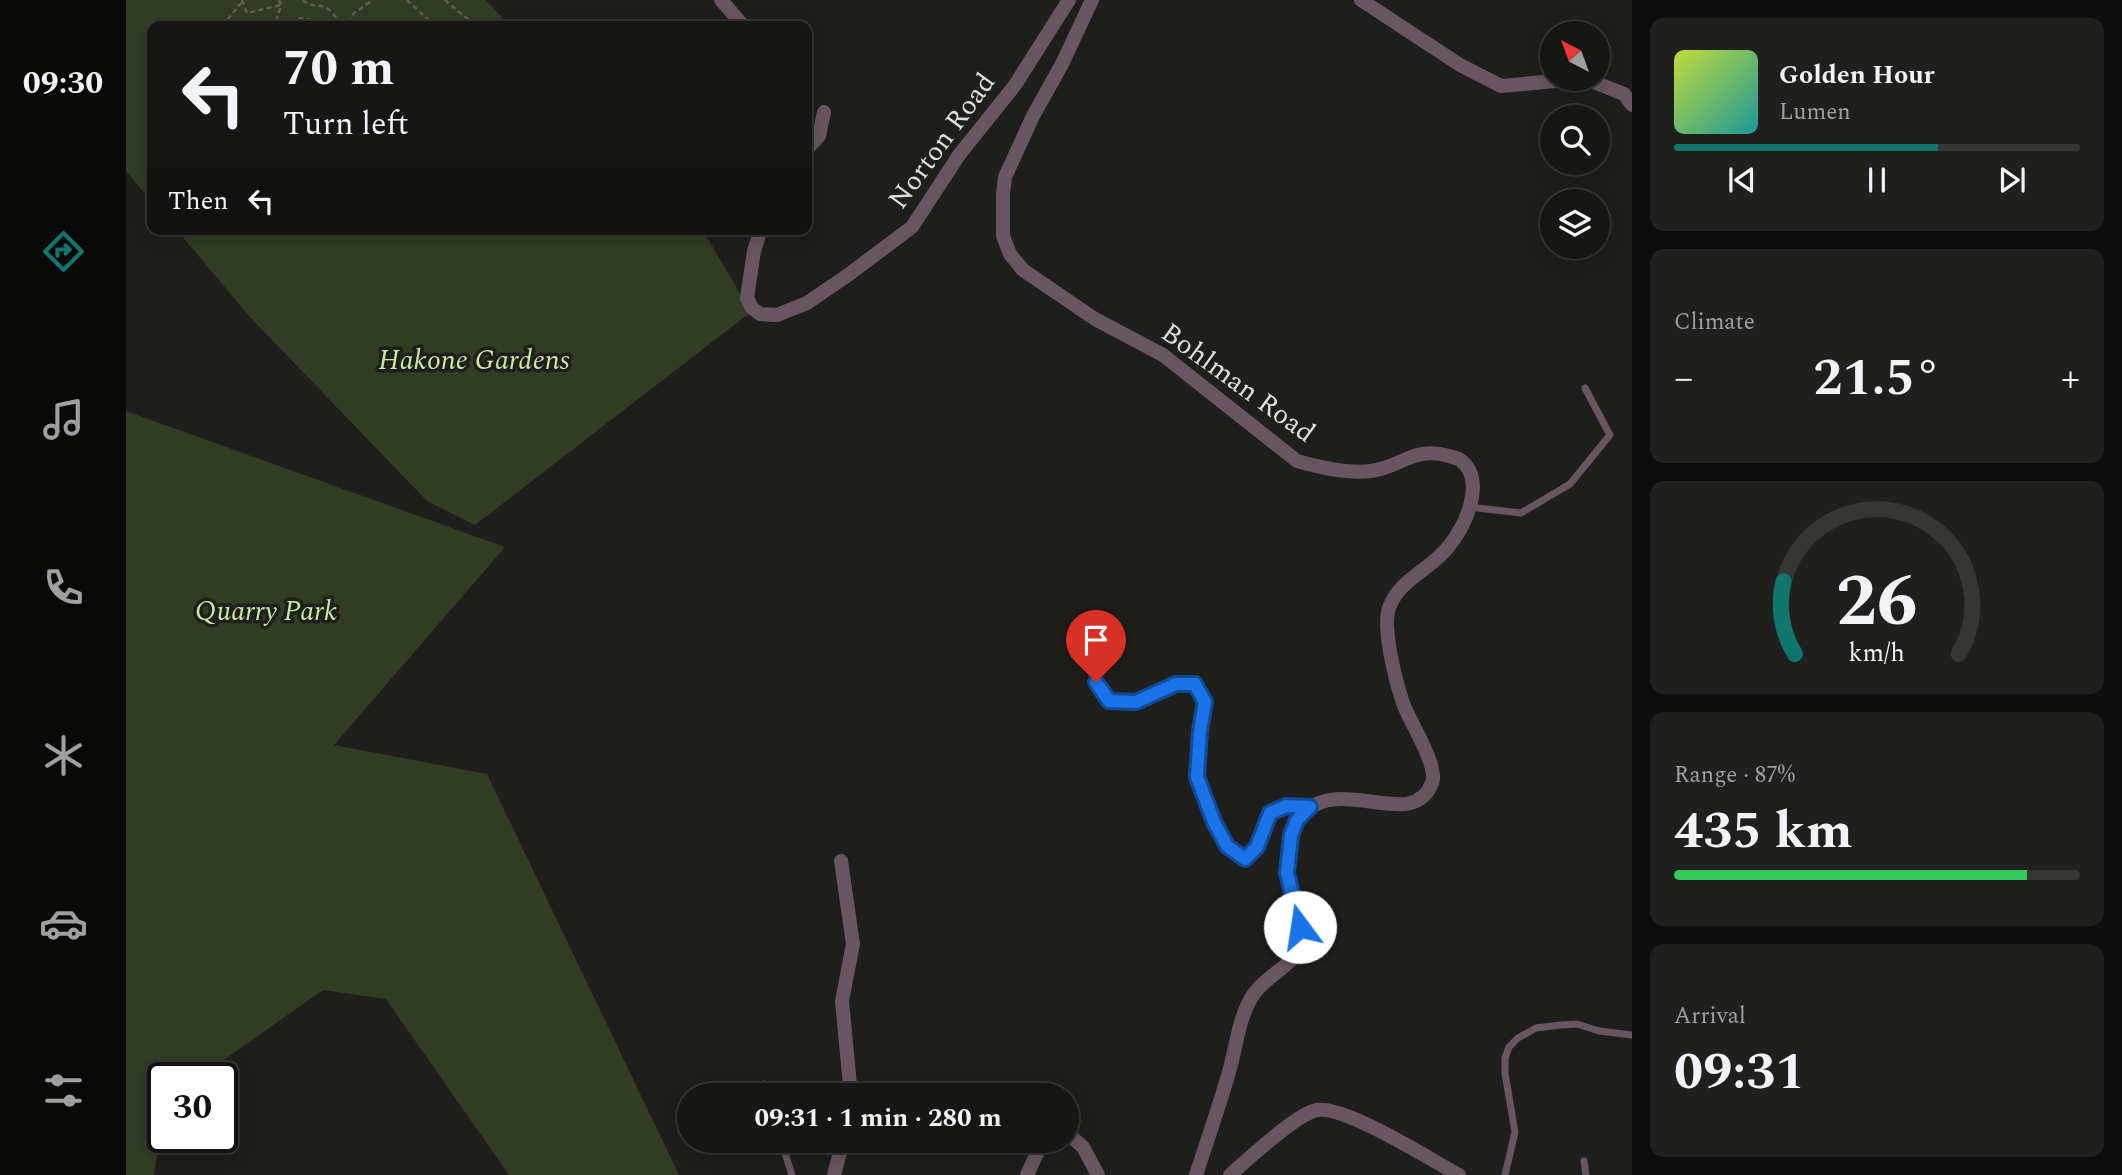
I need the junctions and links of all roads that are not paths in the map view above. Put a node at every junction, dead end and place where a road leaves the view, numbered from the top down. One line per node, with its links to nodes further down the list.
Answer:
1 (721, 0): 5 (street)
2 (1069, 0): 11 (street, Norton Road)
3 (1092, 0): 13 (street, Bohlman Road)
4 (1361, 0): 6 (street)
5 (739, 21)
6 (1540, 82)
7 (1610, 88): 8 (street)
8 (1632, 105)
9 (824, 112): 10 (street)
10 (812, 144)
11 (759, 235)
12 (1586, 388): 13 (lane)
13 (1468, 507): 15 (street, Bohlman Road)
14 (1096, 682): 15 (lane)
15 (1310, 807): 28 (street)
16 (841, 860): 18 (street)
17 (1632, 1035): 31 (lane)
18 (850, 1083)
19 (1079, 1144): 27 (street)
20 (785, 1153): 24 (lane)
21 (840, 1153): 25 (street)
22 (1037, 1153): 26 (street)
23 (1584, 1161): 32 (lane)
24 (792, 1175)
25 (834, 1175)
26 (1027, 1175)
27 (1098, 1175)
28 (1196, 1175)
29 (1230, 1175): 30 (street)
30 (1459, 1175)
31 (1505, 1175)
32 (1586, 1175)

